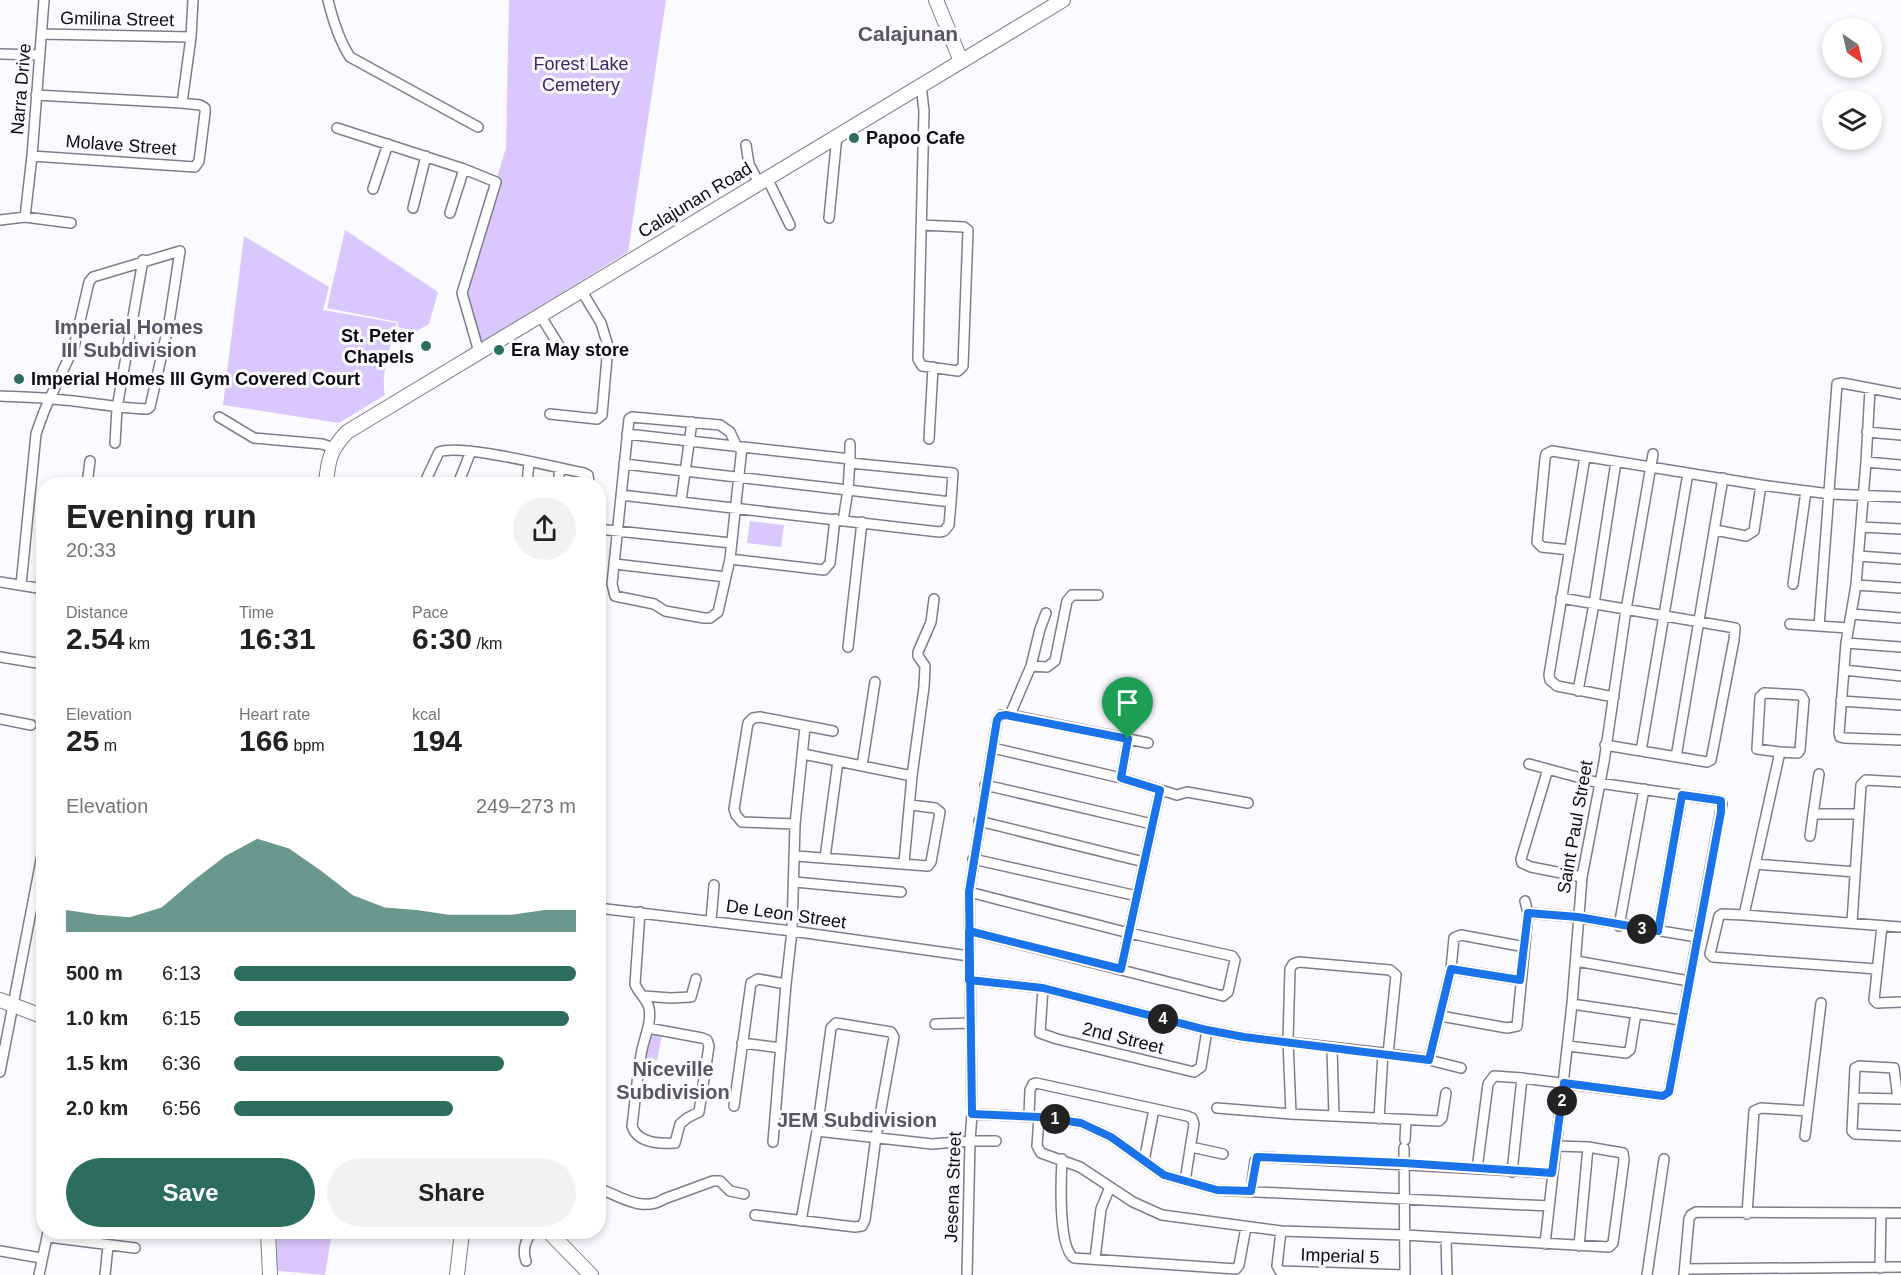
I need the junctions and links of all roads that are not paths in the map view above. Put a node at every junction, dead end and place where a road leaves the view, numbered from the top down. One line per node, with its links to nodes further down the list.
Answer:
1 (44, 0): 6 (street, Narra Drive)
2 (193, 0): 7 (street)
3 (328, 0): 14 (street)
4 (936, 0): 10 (main road)
5 (1063, 0): 10 (main road, Calajunan Road)
6 (42, 34): 7 (street, Gmilina Street); 9 (street, Narra Drive)
7 (191, 37): 13 (street)
8 (0, 54): 9 (street)
9 (39, 55): 12 (street, Narra Drive)
10 (961, 61): 11 (main road, Calajunan Road)
11 (921, 85): 16 (main road, Calajunan Road); 31 (street)
12 (36, 95): 13 (street); 19 (street, Narra Drive)
13 (182, 103): 19 (street, Molave Street)
14 (477, 127)
15 (337, 128): 17 (street)
16 (837, 135): 22 (main road, Calajunan Road); 27 (street)
17 (388, 144): 20 (street); 23 (street)
18 (746, 145): 22 (street)
19 (32, 156): 26 (street, Narra Drive)
20 (426, 156): 21 (street); 24 (street)
21 (464, 169): 25 (street); 35 (street)
22 (763, 181): 30 (street); 33 (main road, Calajunan Road)
23 (373, 189)
24 (413, 208)
25 (450, 213)
26 (25, 217): 28 (street); 29 (street)
27 (829, 218)
28 (0, 220)
29 (71, 223)
30 (790, 225)
31 (921, 225): 37 (street); 37 (street)
32 (143, 260): 41 (street); 42 (street); 42 (street)
33 (581, 290): 34 (main road, Calajunan Road); 43 (street)
34 (540, 315): 35 (main road, Calajunan Road); 36 (street)
35 (479, 352): 54 (main road, Calajunan Road)
36 (563, 352)
37 (933, 367): 49 (street)
38 (1870, 389): 39 (street); 46 (street); 81 (street)
39 (1901, 394)
40 (0, 398): 41 (street)
41 (50, 398): 42 (street); 104 (street)
42 (117, 408): 51 (street)
43 (550, 414)
44 (219, 417): 54 (street)
45 (692, 422): 47 (street); 50 (street); 53 (street)
46 (1867, 432): 48 (street); 62 (street)
47 (627, 434): 50 (street); 63 (street)
48 (1901, 435)
49 (929, 439)
50 (689, 442): 53 (street); 67 (street)
51 (115, 443)
52 (850, 444): 59 (street)
53 (739, 447): 59 (street); 76 (street)
54 (334, 448): 70 (main road)
55 (471, 451): 60 (street); 71 (street); 72 (street)
56 (1653, 454): 65 (street, Saint Paul Street)
57 (1585, 457): 61 (street); 96 (street); 96 (street)
58 (90, 461): 69 (street)
59 (850, 461): 79 (street); 86 (street)
60 (528, 462): 66 (street); 73 (street)
61 (1616, 462): 65 (street); 111 (street)
62 (1866, 462): 64 (street); 82 (street)
63 (624, 464): 67 (street); 83 (street)
64 (1901, 465)
65 (1651, 467): 68 (street); 112 (street, Saint Paul Street)
66 (560, 468): 74 (street); 75 (street)
67 (685, 470): 76 (street); 85 (street)
68 (1688, 473): 77 (street); 115 (street)
69 (88, 477)
70 (327, 477)
71 (427, 477)
72 (461, 477)
73 (527, 477)
74 (559, 477)
75 (588, 477)
76 (739, 477): 79 (street); 87 (street)
77 (1723, 478): 78 (street); 93 (street)
78 (1761, 485): 80 (street); 93 (street)
79 (848, 490): 86 (street); 88 (street)
80 (1806, 490): 81 (street); 103 (street)
81 (1830, 494): 82 (street); 119 (street)
82 (1863, 494): 84 (street); 90 (street)
83 (621, 495): 85 (street); 92 (street)
84 (1901, 497)
85 (681, 501): 87 (street)
86 (951, 502): 89 (street)
87 (736, 507): 88 (street); 95 (street)
88 (839, 520): 89 (street); 98 (street)
89 (862, 522): 122 (street)
90 (1861, 527): 94 (street); 97 (street)
91 (606, 529): 92 (street)
92 (617, 530): 95 (street); 100 (street)
93 (1714, 530): 117 (street)
94 (1901, 530)
95 (731, 543): 98 (street)
96 (1570, 550): 109 (street)
97 (1858, 556): 99 (street); 105 (street)
98 (730, 559): 101 (street)
99 (1901, 559)
100 (615, 564): 101 (street); 101 (street)
101 (726, 577)
102 (0, 582): 104 (street)
103 (1793, 584)
104 (21, 585): 106 (street)
105 (1856, 585): 107 (street); 114 (street)
106 (36, 588)
107 (1901, 588)
108 (1098, 596): 126 (street)
109 (1562, 598): 111 (street); 130 (street)
110 (934, 599): 153 (street)
111 (1594, 604): 112 (street); 130 (street)
112 (1626, 609): 115 (street); 131 (street, Saint Paul Street)
113 (1046, 613): 126 (street)
114 (1852, 614): 116 (street); 120 (street)
115 (1663, 615): 117 (street); 144 (street)
116 (1901, 618)
117 (1698, 622): 147 (street); 147 (street)
118 (1790, 624): 119 (street)
119 (1819, 626): 120 (street)
120 (1848, 628): 121 (street)
121 (1846, 643): 123 (street); 127 (street)
122 (848, 647)
123 (1901, 647)
124 (0, 657): 125 (street)
125 (36, 663)
126 (1031, 666): 134 (street)
127 (1844, 670): 128 (street); 132 (street)
128 (1901, 676)
129 (875, 682): 150 (street)
130 (1578, 691): 131 (street)
131 (1614, 698): 142 (street, Saint Paul Street)
132 (1841, 700): 133 (street); 140 (street)
133 (1901, 705)
134 (1010, 715): 139 (street); 143 (street, Jesena Street)
135 (0, 719): 136 (street)
136 (31, 725)
137 (805, 727): 138 (street); 146 (street); 166 (street)
138 (833, 731)
139 (1128, 739): 141 (street); 154 (street)
140 (1901, 740)
141 (1148, 743)
142 (1605, 745): 144 (street); 156 (street, Saint Paul Street)
143 (993, 748): 154 (street); 157 (street, Jesena Street)
144 (1641, 751): 147 (street)
145 (1780, 752): 145 (street); 174 (street)
146 (803, 754): 148 (street); 166 (street)
147 (1676, 757)
148 (838, 761): 150 (street); 170 (street)
149 (1529, 764): 151 (street)
150 (862, 766): 153 (street)
151 (1548, 769): 156 (street); 176 (street)
152 (1819, 774): 163 (street)
153 (912, 776): 162 (street)
154 (1121, 778): 159 (street)
155 (1901, 782): 164 (street)
156 (1599, 783): 158 (street); 176 (street, Saint Paul Street)
157 (985, 785): 165 (street, Jesena Street); 167 (street)
158 (1644, 789): 160 (street); 191 (street)
159 (1160, 790): 161 (street); 167 (street)
160 (1682, 795): 196 (street); 199 (street)
161 (1248, 803)
162 (911, 805): 173 (street); 173 (street)
163 (1813, 814): 164 (street); 168 (street)
164 (1859, 814): 175 (street)
165 (979, 821): 171 (street, Jesena Street); 172 (street)
166 (795, 824): 169 (street)
167 (1152, 824): 172 (street)
168 (1810, 836)
169 (796, 856): 170 (street); 178 (street)
170 (825, 858): 173 (street)
171 (973, 859): 181 (street, Jesena Street); 182 (street)
172 (1144, 862): 182 (street)
173 (904, 863)
174 (1755, 864): 175 (street); 187 (street)
175 (1855, 872): 190 (street)
176 (1582, 877): 188 (street, Saint Paul Street)
177 (36, 878): 214 (street)
178 (795, 882): 180 (street); 194 (street)
179 (714, 885): 189 (street)
180 (901, 892)
181 (969, 892): 195 (street, Jesena Street); 197 (street)
182 (1137, 896): 197 (street)
183 (1525, 901): 186 (street)
184 (606, 909): 185 (street, De Leon Street)
185 (640, 912): 189 (street, De Leon Street); 212 (street)
186 (1528, 913): 188 (street); 200 (street)
187 (1744, 915): 190 (street); 205 (street)
188 (1578, 917): 191 (street); 202 (street, Saint Paul Street)
189 (711, 921): 194 (street, De Leon Street)
190 (1852, 922): 192 (street)
191 (1619, 926): 196 (street)
192 (1882, 926): 193 (street); 205 (street)
193 (1901, 926): 198 (street)
194 (792, 931): 201 (street, De Leon Street); 210 (street)
195 (969, 931): 201 (street, Jesena Street); 203 (street)
196 (1658, 931): 199 (street)
197 (1129, 933): 203 (street); 203 (street)
198 (1901, 933)
199 (1697, 937): 209 (street)
200 (1525, 947): 204 (street); 208 (street)
201 (969, 956): 207 (street, Jesena Street)
202 (1576, 961): 209 (street); 216 (street, Saint Paul Street)
203 (1121, 969)
204 (1451, 969): 208 (street); 219 (street)
205 (1876, 969): 213 (street)
206 (696, 979): 212 (street)
207 (969, 980): 211 (street); 221 (street, Jesena Street)
208 (1520, 980): 219 (street)
209 (1689, 981): 220 (street)
210 (786, 984): 226 (street); 228 (street)
211 (1043, 988): 224 (street); 224 (street, 2nd Street)
212 (643, 996): 223 (street)
213 (1901, 1002)
214 (6, 1003): 218 (main road); 233 (street)
215 (1821, 1003): 242 (street)
216 (1572, 1004): 217 (street); 227 (street, Saint Paul Street)
217 (1636, 1013): 220 (street); 227 (street)
218 (36, 1014)
219 (1441, 1016): 231 (street)
220 (1682, 1020): 235 (street)
221 (970, 1023): 222 (street); 243 (street, Jesena Street)
222 (936, 1024)
223 (648, 1028): 223 (street)
224 (1207, 1030): 225 (street)
225 (1288, 1041): 229 (street); 230 (street); 244 (street)
226 (742, 1043): 228 (street); 239 (street)
227 (1568, 1046): 235 (street, Saint Paul Street)
228 (781, 1048): 255 (street)
229 (1332, 1048): 230 (street); 246 (street)
230 (1386, 1053): 231 (street); 247 (street)
231 (1429, 1060): 232 (street)
232 (1461, 1068)
233 (0, 1072)
234 (1522, 1078): 235 (street); 264 (street); 265 (street)
235 (1564, 1083): 256 (street, Saint Paul Street)
236 (1446, 1093): 248 (street)
237 (1855, 1098): 238 (street); 238 (street); 251 (street)
238 (1899, 1099)
239 (734, 1106)
240 (1217, 1108): 244 (street)
241 (1154, 1109): 245 (street); 257 (street); 262 (street)
242 (1807, 1111): 250 (street); 276 (street)
243 (972, 1114): 245 (street); 253 (street, Jesena Street)
244 (1291, 1114): 246 (street)
245 (1034, 1116): 261 (street); 262 (street)
246 (1335, 1116): 247 (street)
247 (1378, 1119): 248 (street)
248 (1406, 1120): 263 (street)
249 (817, 1131): 252 (street); 252 (street); 278 (street)
250 (1805, 1136)
251 (1901, 1136)
252 (876, 1137): 253 (street); 278 (street)
253 (969, 1141): 254 (street); 305 (street, Jesena Street)
254 (996, 1141)
255 (773, 1142)
256 (1556, 1146): 258 (street); 266 (street, Saint Paul Street)
257 (1191, 1147): 259 (street); 267 (street)
258 (1588, 1147): 291 (street); 291 (street)
259 (1223, 1154)
260 (1664, 1158): 308 (street)
261 (1062, 1160): 268 (street); 295 (street)
262 (1144, 1161): 267 (street)
263 (1404, 1163): 264 (street); 270 (street); 272 (street)
264 (1477, 1169): 265 (street)
265 (1512, 1172): 266 (street)
266 (1552, 1173): 273 (street, Saint Paul Street)
267 (1185, 1181): 270 (street)
268 (1110, 1187): 279 (street); 295 (street)
269 (606, 1191): 271 (street)
270 (1251, 1191): 272 (street)
271 (744, 1194)
272 (1404, 1198): 273 (street); 281 (street)
273 (1549, 1206): 289 (street, Saint Paul Street)
274 (1881, 1213): 275 (street); 276 (street); 297 (street)
275 (1901, 1213)
276 (1747, 1214): 299 (street)
277 (756, 1215): 278 (street)
278 (801, 1221)
279 (1246, 1227): 280 (street); 295 (street)
280 (1281, 1231): 281 (street); 306 (street, Imperial 5)
281 (1405, 1235): 282 (street); 306 (street)
282 (1446, 1238): 289 (street); 307 (street)
283 (47, 1239): 294 (street)
284 (75, 1239): 290 (street)
285 (268, 1239): 302 (main road)
286 (461, 1239): 303 (main road)
287 (527, 1239): 296 (street)
288 (556, 1239): 304 (main road)
289 (1545, 1244): 291 (street)
290 (108, 1245): 292 (street); 301 (street)
291 (1580, 1246)
292 (135, 1248)
293 (0, 1251): 294 (street)
294 (41, 1258): 300 (street)
295 (1095, 1259)
296 (526, 1261)
297 (1880, 1268): 298 (street); 299 (street)
298 (1901, 1268)
299 (1684, 1272)
300 (39, 1275)
301 (105, 1275)
302 (270, 1275)
303 (458, 1275)
304 (591, 1275)
305 (967, 1275)
306 (1405, 1275)
307 (1447, 1275)
308 (1647, 1275)

